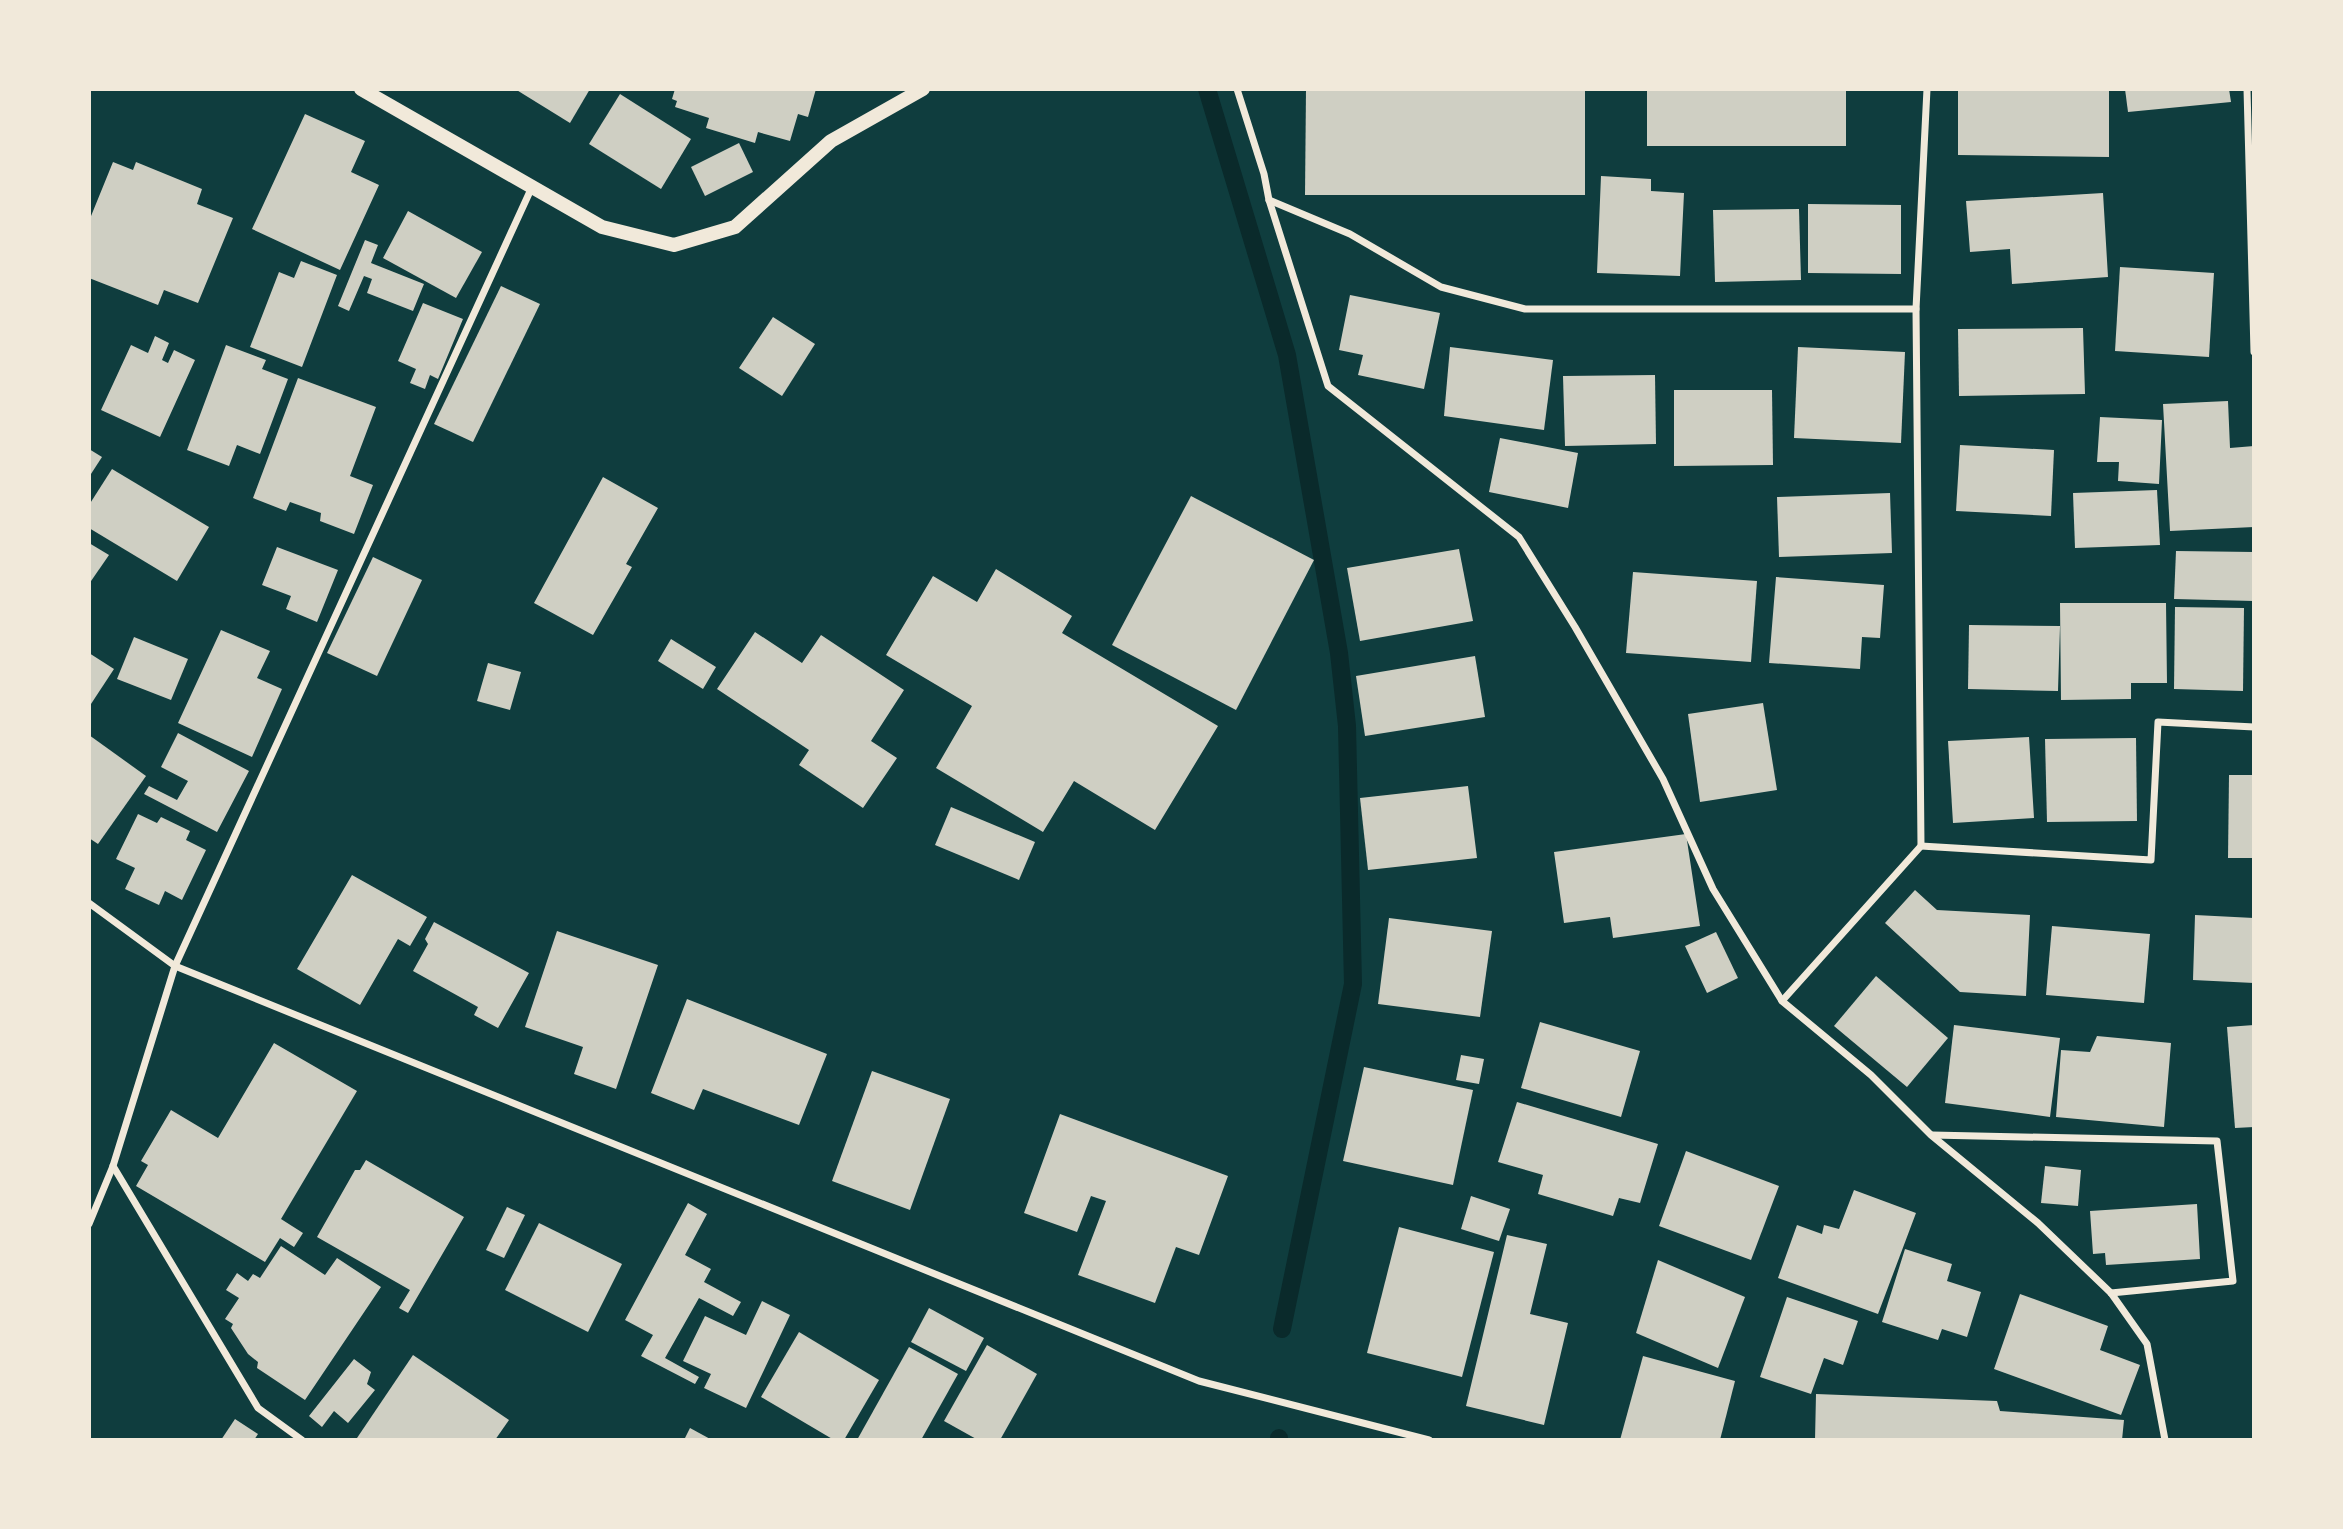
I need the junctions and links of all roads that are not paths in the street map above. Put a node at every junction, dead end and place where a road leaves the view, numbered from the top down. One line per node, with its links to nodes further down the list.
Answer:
1 (361, 89): 6 (main road)
2 (923, 89): 6 (main road)
3 (1237, 89): 7 (street)
4 (1927, 89): 8 (street)
5 (2247, 89): 9 (street)
6 (532, 187): 13 (street)
7 (1269, 200): 8 (street); 14 (street)
8 (1916, 309): 11 (street)
9 (2254, 352)
10 (2254, 727): 11 (street)
11 (1921, 846): 14 (street)
12 (89, 903): 13 (street)
13 (175, 966): 16 (street); 20 (street)
14 (1782, 1001): 15 (street)
15 (1931, 1135): 18 (street); 18 (street)
16 (113, 1167): 17 (street); 19 (street)
17 (89, 1224)
18 (2111, 1293): 21 (street)
19 (302, 1440)
20 (1429, 1440)
21 (2165, 1440)

